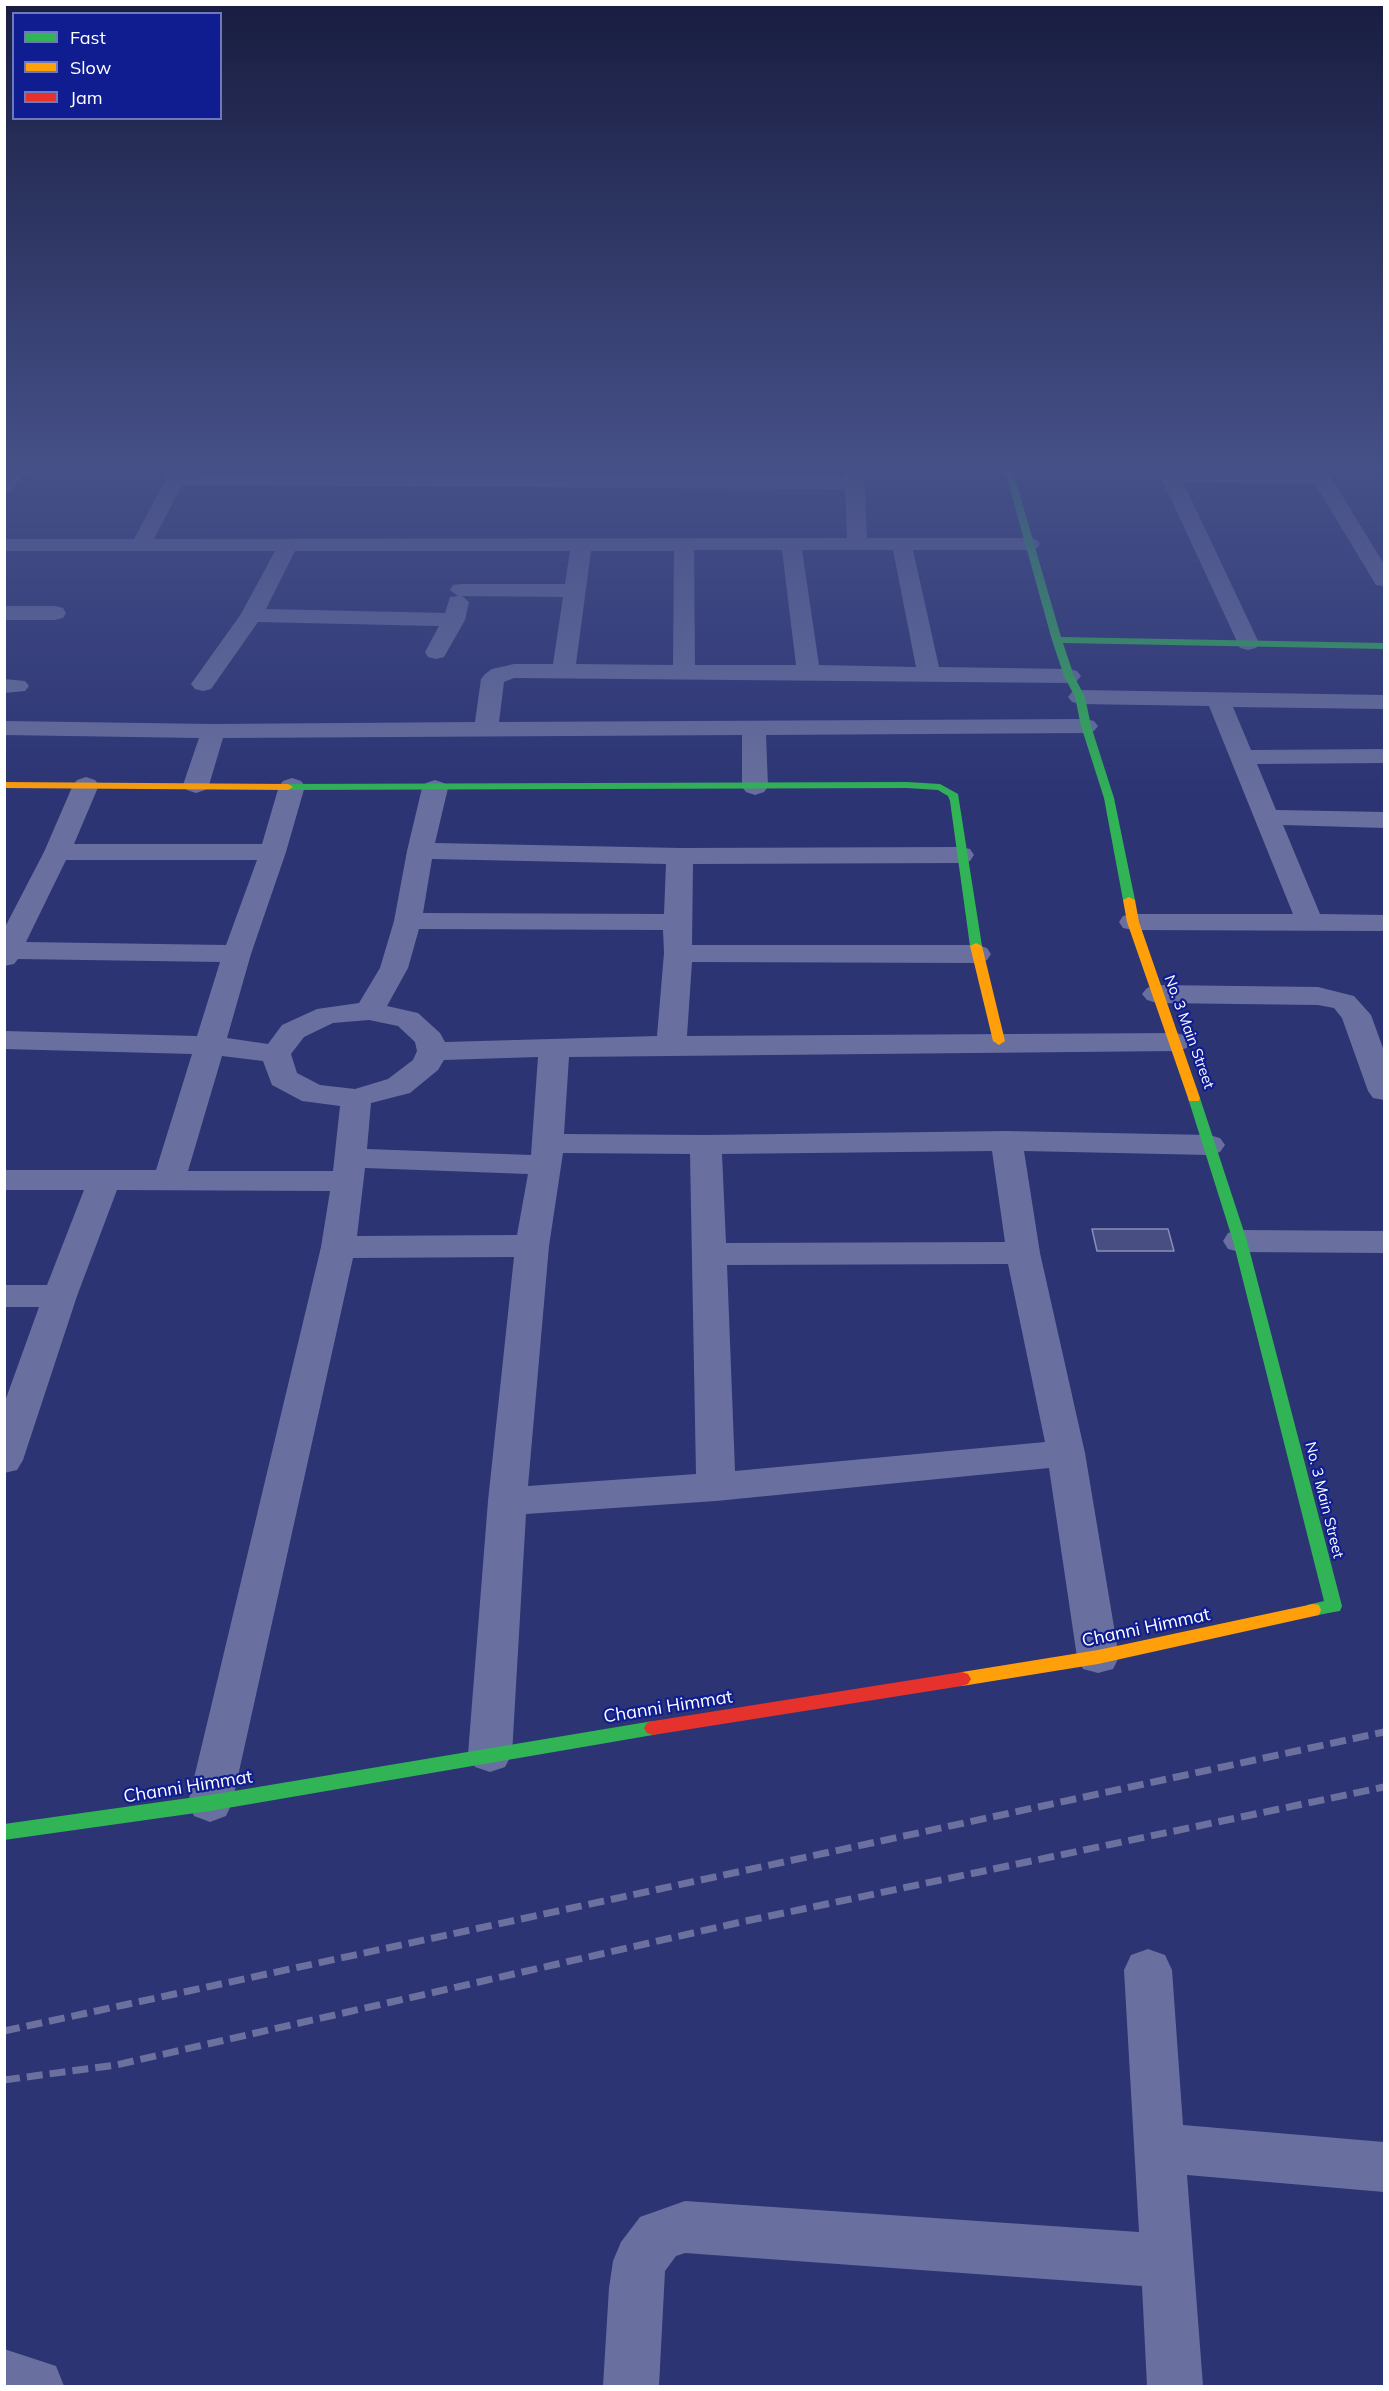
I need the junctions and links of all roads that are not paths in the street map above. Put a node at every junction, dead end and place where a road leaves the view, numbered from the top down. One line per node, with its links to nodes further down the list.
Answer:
1 (269, 583): 13 (street)
2 (462, 583): 9 (street)
3 (576, 583): 10 (street)
4 (684, 583): 20 (street)
5 (796, 583): 21 (street)
6 (910, 583): 22 (street)
7 (1041, 583): 15 (street, No. 3 Main Street)
8 (1220, 583): 16 (street)
9 (461, 590): 10 (street); 14 (street)
10 (575, 591): 19 (street)
11 (4, 613): 12 (street)
12 (55, 613)
13 (252, 615): 14 (street); 24 (street)
14 (454, 620): 18 (street)
15 (1057, 640): 16 (street); 23 (street, No. 3 Main Street)
16 (1248, 643): 17 (street)
17 (1384, 645)
18 (436, 652)
19 (563, 672): 20 (street); 30 (street)
20 (684, 672): 21 (street)
21 (808, 672): 22 (street)
22 (929, 675): 23 (street)
23 (1069, 676): 25 (street, No. 3 Main Street)
24 (203, 684)
25 (1080, 697): 26 (street); 28 (street, No. 3 Main Street)
26 (1219, 701): 27 (street); 34 (street)
27 (1384, 702)
28 (1086, 726): 31 (street); 50 (street, No. 3 Main Street)
29 (4, 728): 32 (street)
30 (486, 728): 31 (street); 32 (street)
31 (754, 728): 39 (street)
32 (213, 731): 37 (street)
33 (1384, 756): 34 (street)
34 (1242, 758): 41 (street)
35 (4, 784): 36 (street)
36 (86, 784): 37 (street); 44 (street)
37 (196, 785): 38 (street)
38 (292, 786): 40 (street); 45 (street)
39 (755, 787): 40 (street); 46 (street)
40 (435, 788): 43 (street)
41 (1267, 817): 42 (street); 51 (street)
42 (1384, 820)
43 (420, 851): 47 (street); 48 (street)
44 (57, 852): 45 (street); 54 (street)
45 (273, 852): 55 (street)
46 (961, 855): 47 (street); 56 (street)
47 (680, 856): 49 (street)
48 (408, 921): 49 (street); 58 (street)
49 (677, 922): 53 (street)
50 (1133, 922): 51 (street); 57 (street, No. 3 Main Street)
51 (1310, 923): 52 (street)
52 (1384, 923)
53 (678, 953): 56 (street); 63 (street)
54 (6, 954): 55 (street)
55 (237, 954): 62 (street)
56 (977, 954): 60 (street)
57 (1157, 994): 61 (street, No. 3 Main Street); 67 (street)
58 (369, 1011): 65 (street); 66 (street)
59 (4, 1040): 62 (street)
60 (999, 1041): 61 (street); 63 (street)
61 (1176, 1042): 71 (street, No. 3 Main Street)
62 (211, 1045): 66 (street); 76 (street)
63 (671, 1045): 64 (street)
64 (554, 1047): 65 (street); 72 (street)
65 (432, 1051): 68 (street)
66 (276, 1054): 68 (street)
67 (1384, 1091)
68 (356, 1098): 73 (street)
69 (1007, 1141): 70 (street); 71 (street); 81 (street)
70 (706, 1145): 72 (street); 82 (street)
71 (1209, 1145): 77 (street, No. 3 Main Street)
72 (546, 1154): 73 (street); 79 (street)
73 (349, 1169): 76 (street); 80 (street)
74 (105, 1179): 75 (street); 76 (street); 84 (street)
75 (4, 1180)
76 (169, 1180)
77 (1240, 1241): 78 (street); 89 (street, No. 3 Main Street)
78 (1384, 1242)
79 (532, 1246): 80 (street); 88 (street)
80 (338, 1247): 92 (street)
81 (1023, 1253): 82 (street); 86 (street)
82 (709, 1254): 87 (street)
83 (4, 1296): 84 (street)
84 (60, 1296): 85 (street)
85 (6, 1451)
86 (1066, 1454): 87 (street); 90 (street)
87 (716, 1487): 88 (street)
88 (507, 1501): 91 (street)
89 (1334, 1606): 90 (street, Channi Himmat)
90 (1098, 1657): 91 (street, Channi Himmat)
91 (490, 1754): 92 (street, Channi Himmat)
92 (210, 1803): 93 (street, Channi Himmat)
93 (4, 1832)
94 (1148, 1970): 95 (street)
95 (1161, 2148): 96 (street); 97 (street)
96 (1384, 2167)
97 (1168, 2261): 100 (street); 101 (street)
98 (4, 2377): 99 (street)
99 (36, 2386)
100 (631, 2386)
101 (1175, 2386)

